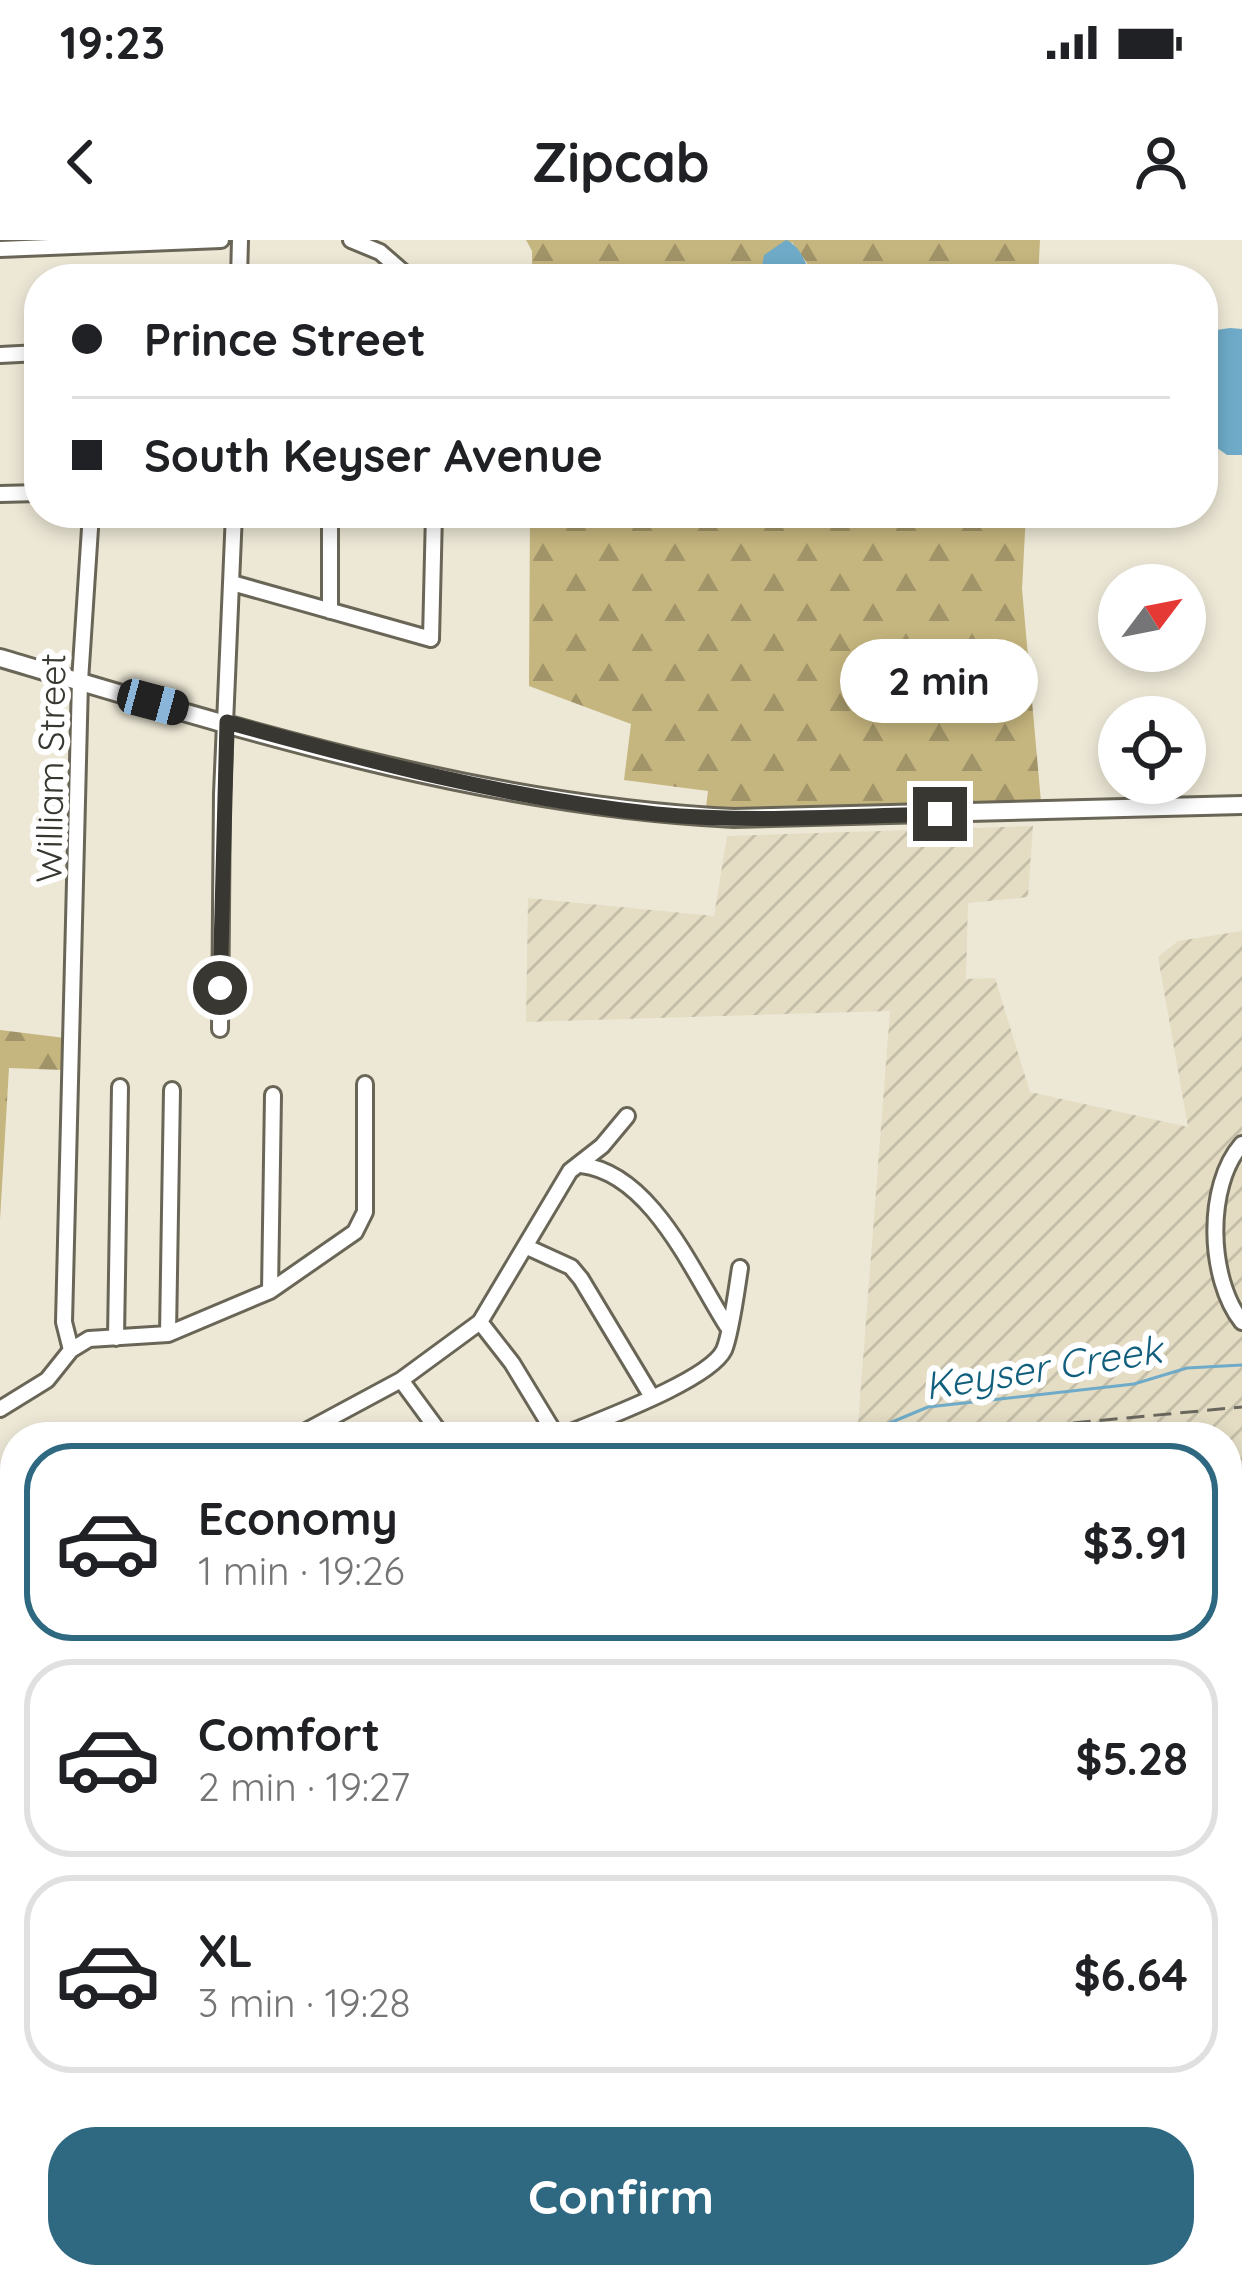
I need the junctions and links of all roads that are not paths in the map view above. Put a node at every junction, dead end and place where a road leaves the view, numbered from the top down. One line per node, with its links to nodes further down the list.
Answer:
1 (221, 240): 3 (street)
2 (351, 240): 4 (street)
3 (0, 249)
4 (394, 264)
5 (90, 528): 12 (street, William Street)
6 (234, 528): 9 (street)
7 (330, 528): 10 (street)
8 (434, 528): 10 (street)
9 (232, 583): 10 (street); 13 (street)
10 (330, 611)
11 (0, 658): 12 (main road)
12 (80, 682): 13 (main road); 31 (street, William Street)
13 (227, 722): 14 (main road); 15 (street)
14 (1242, 805)
15 (220, 1029)
16 (365, 1084): 25 (street)
17 (120, 1088): 30 (street)
18 (172, 1090): 29 (street)
19 (273, 1095): 25 (street)
20 (627, 1116): 22 (street)
21 (1242, 1144): 27 (street)
22 (581, 1165): 23 (street); 28 (street)
23 (527, 1247): 26 (street); 33 (street)
24 (740, 1268): 28 (street)
25 (269, 1292): 29 (street)
26 (480, 1322): 32 (street); 37 (street)
27 (1242, 1322)
28 (727, 1326): 33 (street)
29 (167, 1334): 30 (street)
30 (116, 1338): 31 (street)
31 (71, 1351): 34 (street)
32 (400, 1380): 35 (street); 36 (street)
33 (652, 1397): 38 (street)
34 (0, 1409)
35 (323, 1422)
36 (432, 1422)
37 (550, 1422)
38 (593, 1422)

